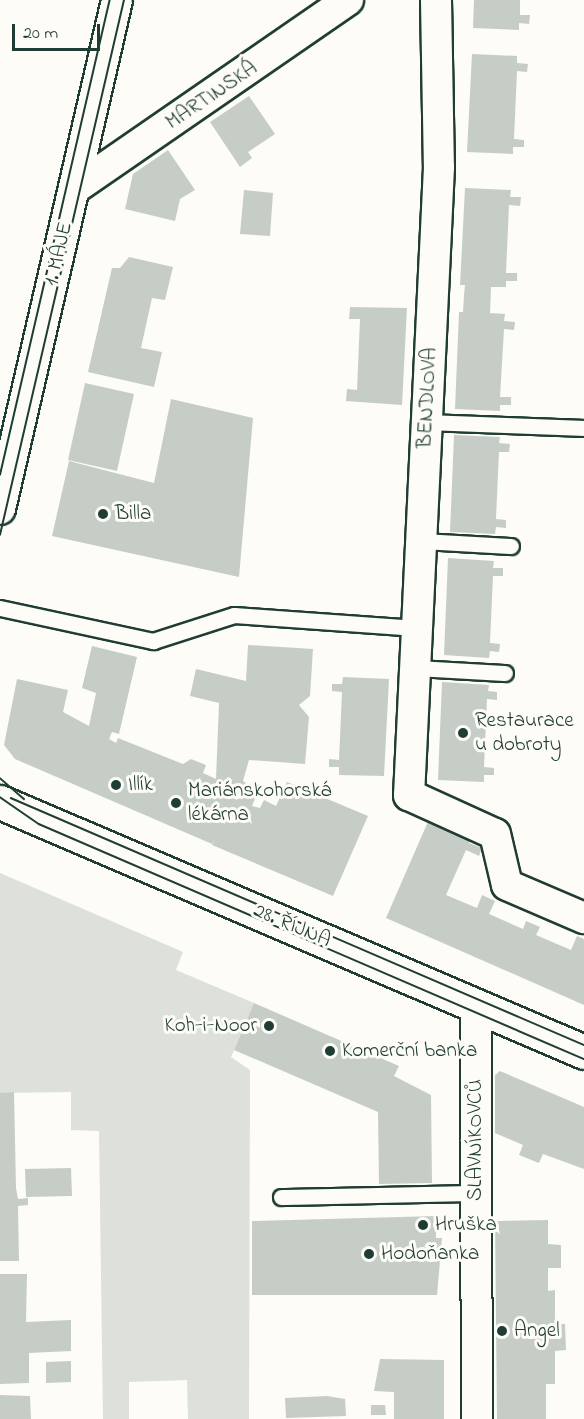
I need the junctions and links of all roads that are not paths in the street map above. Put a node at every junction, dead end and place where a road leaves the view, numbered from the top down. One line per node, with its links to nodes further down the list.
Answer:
1 (117, 0): 4 (street, 1. MÁJE)
2 (348, 0): 4 (street, MARTINSKÁ)
3 (436, 0): 5 (street, BENDLOVA)
4 (74, 189): 7 (street, 1. MÁJE)
5 (427, 422): 6 (lane); 8 (street, BENDLOVA)
6 (584, 429)
7 (0, 509)
8 (421, 541): 9 (lane); 11 (street, BENDLOVA)
9 (511, 546)
10 (0, 608): 11 (lane)
11 (417, 628): 12 (street, BENDLOVA)
12 (415, 668): 13 (lane); 15 (street, BENDLOVA)
13 (505, 673)
14 (0, 802): 16 (main road, 28. ŘÍJNA)
15 (584, 918)
16 (476, 1005): 17 (main road, 28. ŘÍJNA); 18 (street, SLAVNÍKOVCŮ)
17 (584, 1052)
18 (476, 1193): 19 (lane); 20 (street, SLAVNÍKOVCŮ)
19 (281, 1197)
20 (477, 1419)

